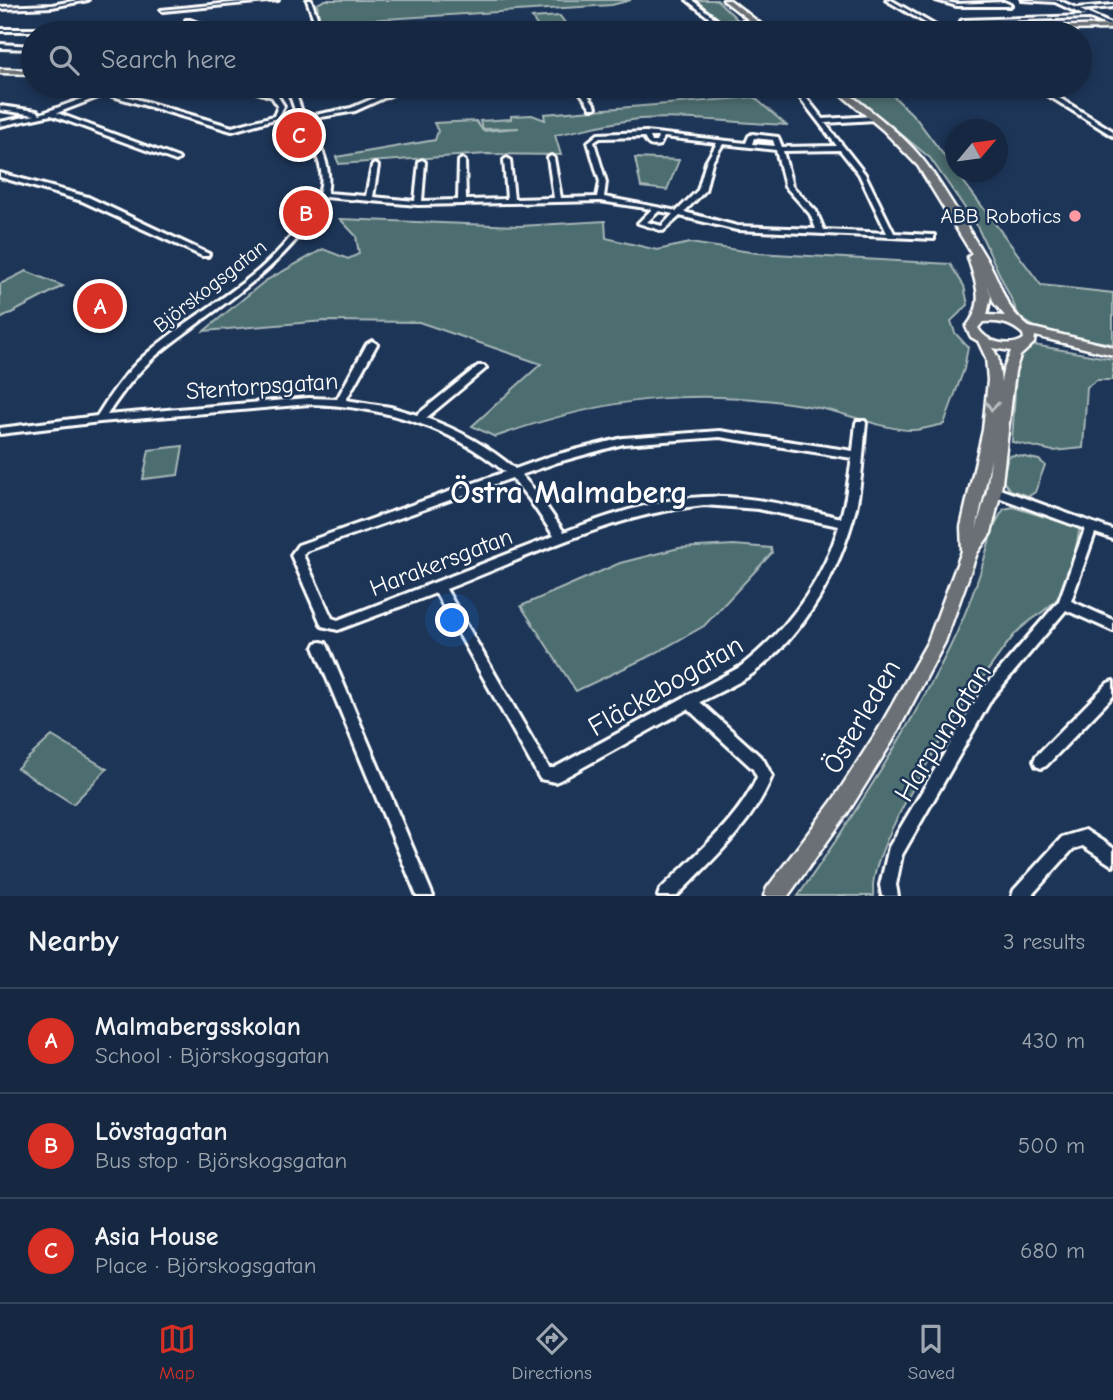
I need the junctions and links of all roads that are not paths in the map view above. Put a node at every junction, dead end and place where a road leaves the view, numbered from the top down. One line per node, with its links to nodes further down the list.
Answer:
1 (86, 0): 13 (street)
2 (275, 0): 15 (street)
3 (309, 0): 18 (street)
4 (689, 0): 19 (street)
5 (723, 0): 20 (main road)
6 (889, 0): 7 (street); 21 (street)
7 (905, 0)
8 (938, 0): 11 (street)
9 (1024, 0): 10 (street)
10 (1056, 1): 14 (street)
11 (996, 4)
12 (1113, 6): 14 (street)
13 (0, 8)
14 (1075, 9): 17 (street)
15 (163, 10)
16 (1113, 13): 17 (street)
17 (1089, 16): 22 (street); 23 (street)
18 (314, 21)
19 (716, 21)
20 (751, 21)
21 (925, 21)
22 (963, 21)
23 (1113, 27): 24 (main road)
24 (1092, 28)
25 (0, 30): 26 (street)
26 (21, 30)
27 (0, 46): 28 (street)
28 (21, 47)
29 (0, 71): 30 (main road)
30 (21, 72)
31 (93, 98): 42 (street)
32 (130, 98): 48 (street)
33 (275, 98): 48 (street)
34 (294, 98): 45 (street)
35 (380, 98): 45 (street)
36 (587, 98): 40 (street)
37 (803, 98): 46 (street)
38 (850, 98): 44 (main road)
39 (1054, 98): 50 (street)
40 (593, 107)
41 (0, 108): 43 (street)
42 (51, 113): 43 (street); 56 (street)
43 (39, 116): 47 (street)
44 (875, 118): 46 (street); 74 (main road)
45 (302, 119): 62 (street)
46 (821, 121): 53 (street)
47 (0, 124)
48 (232, 129): 49 (street)
49 (242, 132)
50 (1113, 134)
51 (721, 142): 52 (street); 64 (street); 70 (street)
52 (748, 146): 54 (street); 54 (street)
53 (843, 148): 54 (street); 72 (street)
54 (780, 149): 71 (street)
55 (551, 158): 63 (street)
56 (176, 159)
57 (507, 160): 66 (street)
58 (422, 162): 68 (street)
59 (462, 162): 67 (street)
60 (375, 166): 65 (street)
61 (0, 174): 75 (street)
62 (323, 195): 65 (street); 86 (street, Björskogsgatan)
63 (558, 199): 64 (street); 66 (street)
64 (600, 199): 69 (street)
65 (369, 201): 68 (street)
66 (511, 201): 67 (street)
67 (463, 202): 68 (street)
68 (418, 203)
69 (657, 208): 70 (street); 70 (street)
70 (679, 213): 71 (street)
71 (821, 232): 72 (street)
72 (891, 234): 73 (street)
73 (931, 237)
74 (968, 239): 76 (main road); 77 (main road)
75 (205, 254)
76 (980, 318): 77 (main road); 78 (main road, Österleden)
77 (1021, 326): 80 (main road); 81 (main road)
78 (984, 341): 80 (main road); 91 (main road, Österleden, one-way to 91)
79 (372, 344): 84 (street)
80 (1023, 346): 81 (main road); 92 (main road, Österleden)
81 (1094, 347): 82 (main road)
82 (1113, 351)
83 (481, 368): 85 (street)
84 (341, 400): 85 (street, Stentorpsgatan); 86 (street, Stentorpsgatan)
85 (419, 418): 90 (street, Stentorpsgatan)
86 (100, 419): 88 (street, Stentorpsgatan)
87 (861, 423): 89 (street, Fläckebogatan)
88 (0, 431)
89 (857, 455): 90 (street); 93 (street, Fläckebogatan)
90 (514, 474): 96 (street, Stentorpsgatan); 98 (street, Harakersgatan)
91 (979, 486): 92 (main road); 97 (main road, Österleden)
92 (994, 491): 94 (street); 97 (main road, Österleden)
93 (845, 523): 96 (street, Harakersgatan); 103 (street, Fläckebogatan)
94 (1091, 527): 95 (street); 99 (street, Harpungatan)
95 (1113, 535)
96 (562, 538): 98 (street, Harakersgatan)
97 (970, 551): 108 (main road, Österleden)
98 (439, 587): 103 (street, Fläckebogatan)
99 (1064, 603): 100 (street); 109 (street, Harpungatan)
100 (1113, 626)
101 (321, 647): 106 (street)
102 (1113, 687): 104 (street)
103 (691, 703): 107 (street)
104 (1041, 761)
105 (1113, 858): 110 (street)
106 (425, 896)
107 (666, 896)
108 (775, 896)
109 (890, 896)
110 (1020, 896)

